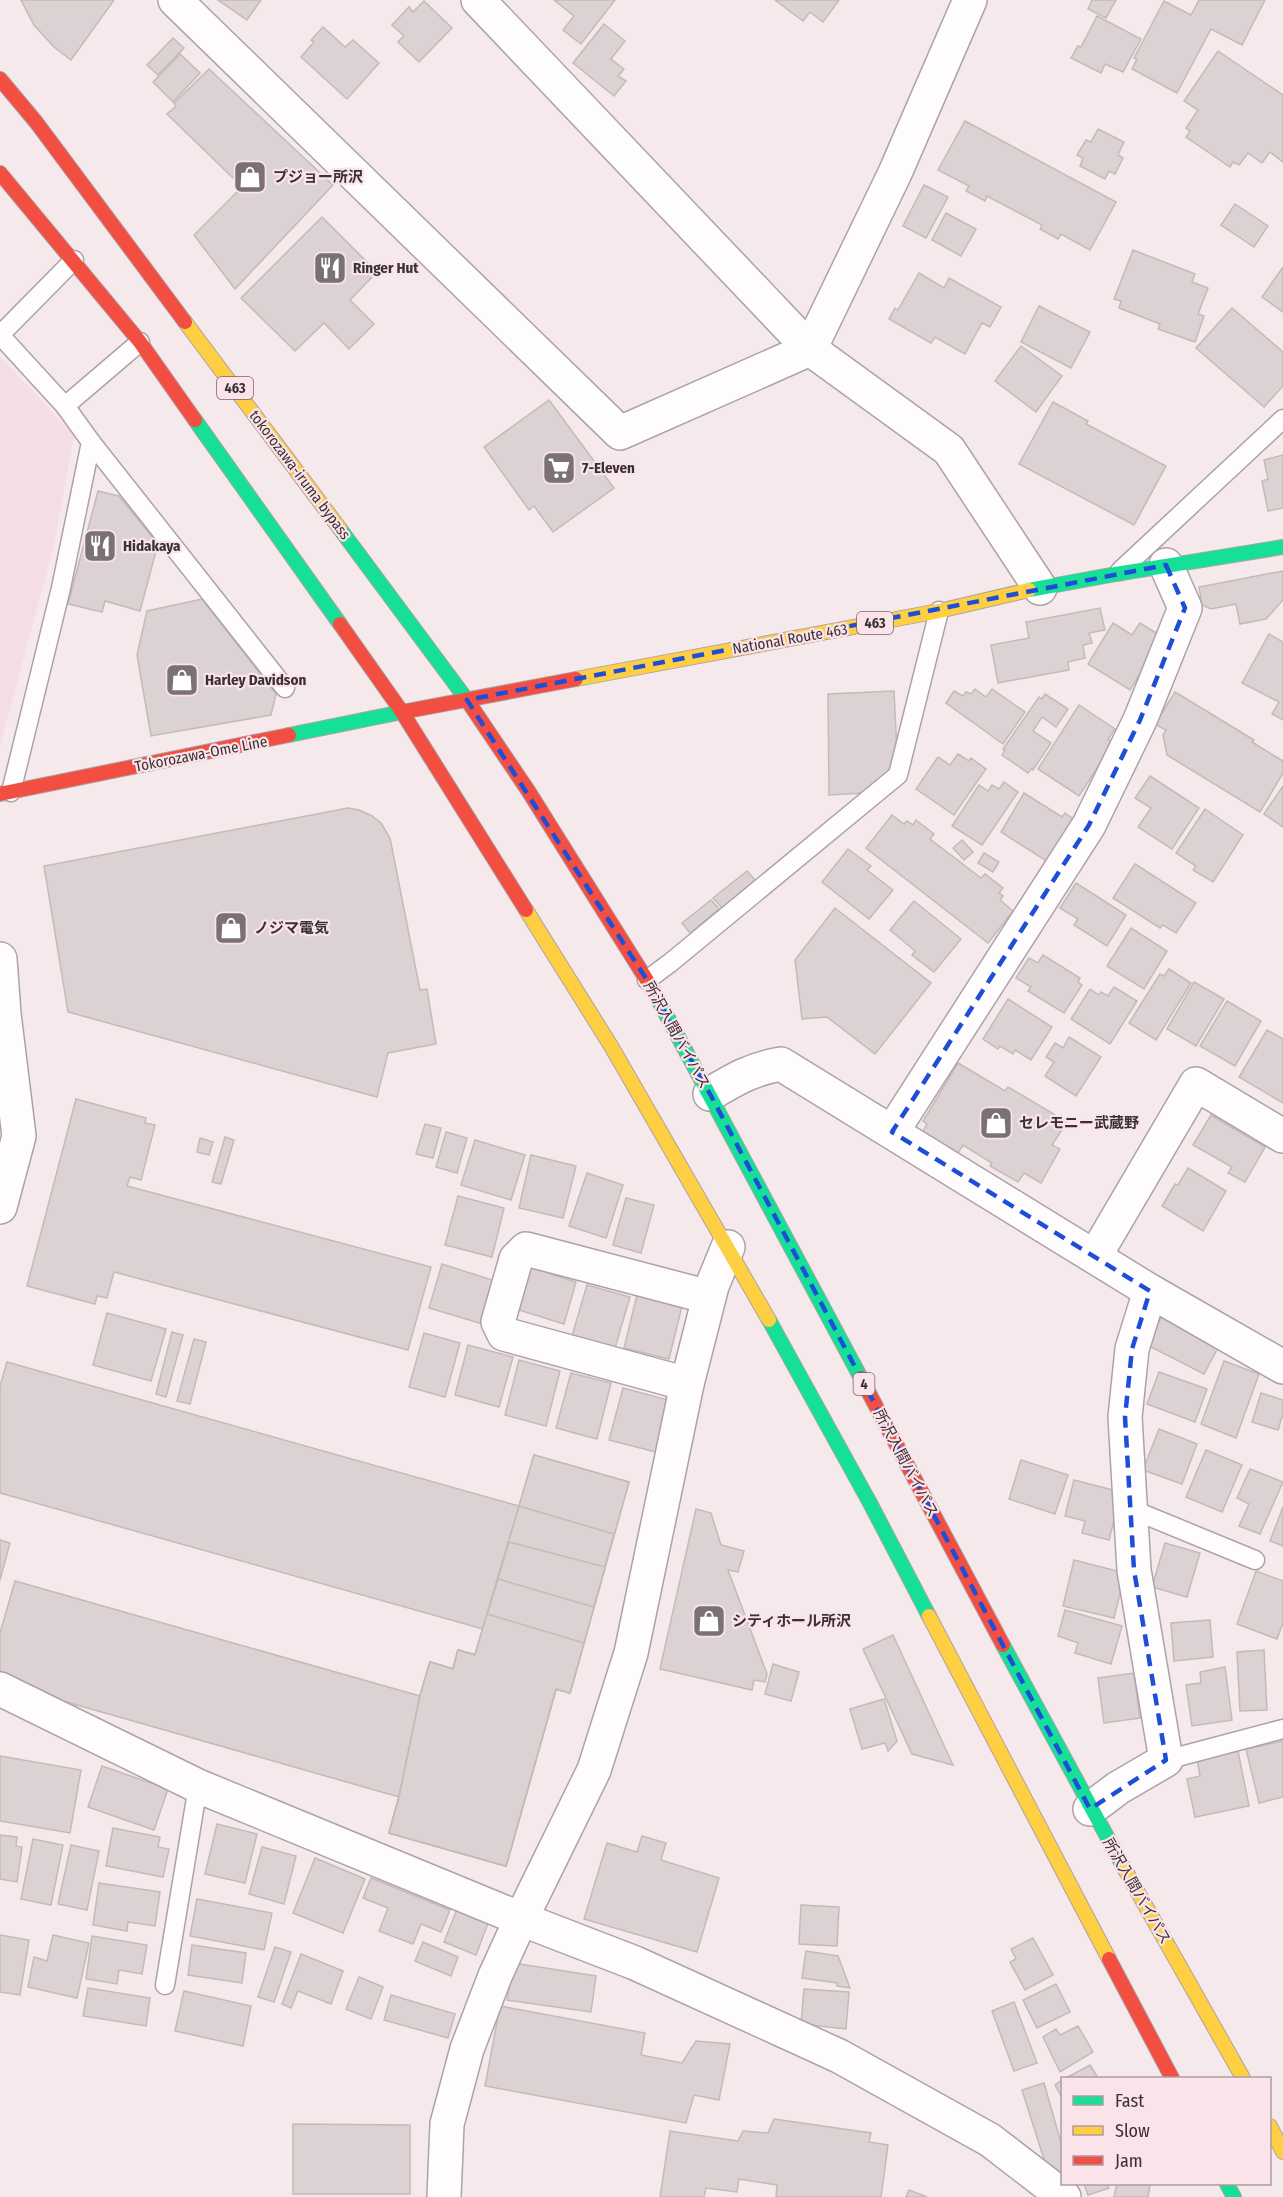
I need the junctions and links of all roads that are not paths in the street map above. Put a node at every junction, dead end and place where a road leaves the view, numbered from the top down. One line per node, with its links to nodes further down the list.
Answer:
1 (175, 0): 9 (street)
2 (478, 0): 9 (street)
3 (970, 0): 9 (street)
4 (0, 79): 19 (main road, tokorozawa-iruma bypass / 463)
5 (0, 173): 6 (main road)
6 (74, 260): 7 (lane); 8 (main road)
7 (0, 335): 10 (lane)
8 (140, 342): 10 (lane); 20 (main road)
9 (810, 349): 16 (street)
10 (65, 406): 12 (lane)
11 (1283, 418): 15 (lane)
12 (91, 442): 18 (lane); 21 (lane)
13 (1283, 547): 14 (main road, National Route 463 / 463)
14 (1166, 565): 15 (main road, National Route 463 / 463); 25 (street)
15 (1116, 574): 16 (main road, National Route 463 / 463)
16 (1040, 588): 17 (main road, National Route 463 / 463)
17 (939, 611): 19 (main road, National Route 463 / 463); 23 (lane)
18 (285, 688)
19 (467, 700): 20 (main road, National Route 463 / 463); 23 (main road, 所沢入間バイパス / 4)
20 (402, 712): 21 (main road, Tokorozawa-Ome Line); 28 (main road)
21 (5, 793)
22 (0, 959): 27 (street)
23 (647, 980): 24 (main road, 所沢入間バイパス / 4)
24 (710, 1094): 25 (street); 40 (main road, 所沢入間バイパス / 4)
25 (892, 1132): 29 (street)
26 (1283, 1136): 29 (street)
27 (0, 1207)
28 (728, 1247): 31 (street); 43 (main road)
29 (1095, 1256): 30 (street)
30 (1150, 1291): 32 (street); 34 (street)
31 (709, 1297): 33 (street); 33 (street)
32 (1279, 1355)
33 (687, 1384): 41 (street)
34 (1131, 1509): 35 (lane); 38 (street)
35 (1255, 1560)
36 (0, 1689): 39 (street)
37 (1283, 1729): 38 (lane)
38 (1166, 1760): 40 (street)
39 (198, 1786): 41 (street); 42 (lane)
40 (1090, 1809): 44 (main road, 所沢入間バイパス / 4)
41 (521, 1919): 47 (street); 48 (street)
42 (165, 1985)
43 (1171, 2077)
44 (1243, 2077)
45 (1271, 2130): 46 (main road)
46 (1283, 2152)
47 (444, 2197)
48 (1064, 2197)

